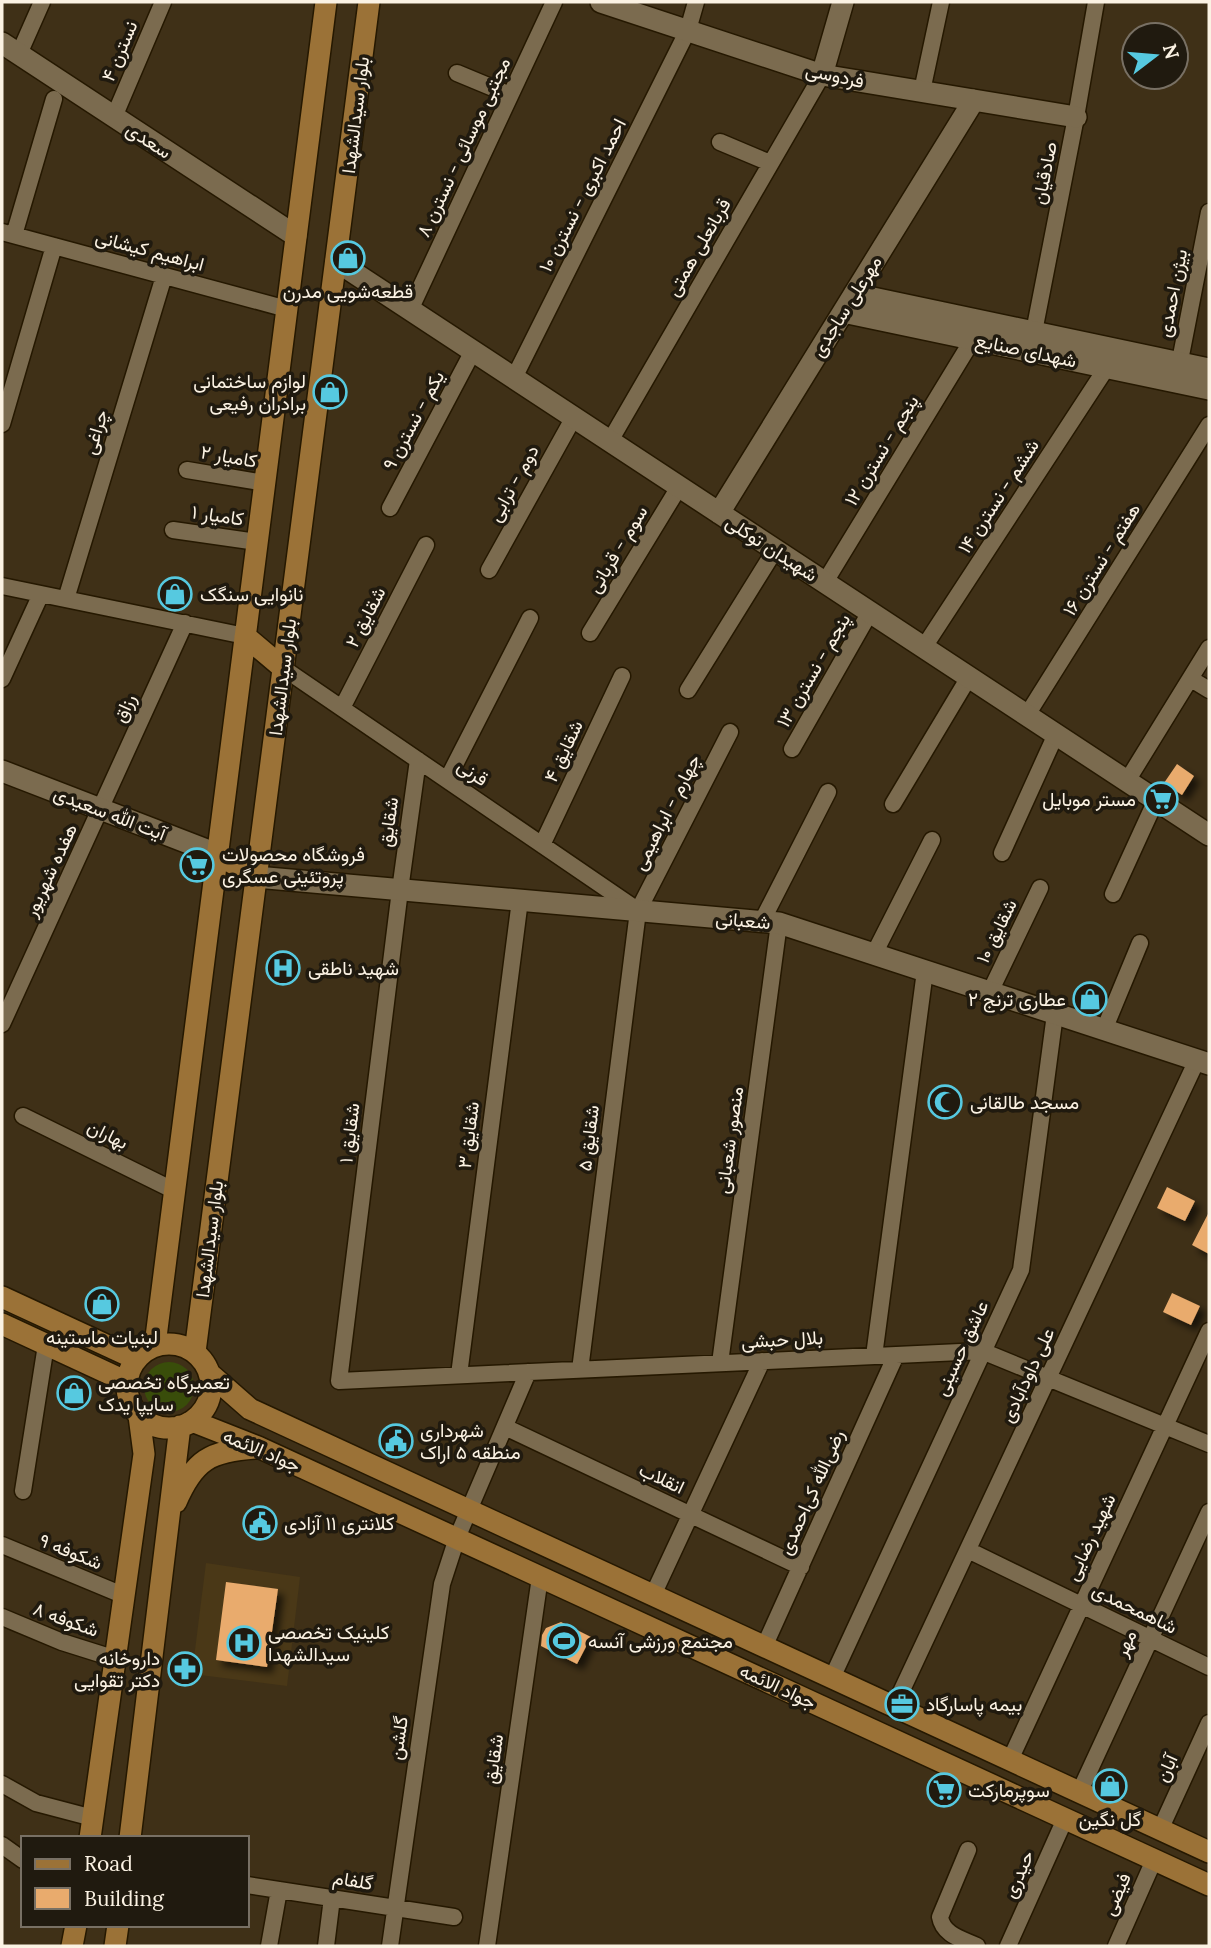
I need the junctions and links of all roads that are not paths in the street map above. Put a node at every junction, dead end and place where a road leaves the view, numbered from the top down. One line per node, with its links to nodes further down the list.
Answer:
1 (42, 2): 12 (street)
2 (163, 2): 19 (street, نسترن ۴)
3 (326, 2): 25 (main road, بلوار سیدالشهدا)
4 (369, 2): 27 (main road, بلوار سیدالشهدا)
5 (554, 2): 16 (street, مجتبی موسائی - نسترن ۸)
6 (601, 2): 11 (street, فردوسی)
7 (696, 2): 11 (street, احمد اکبری - نسترن ۱۰)
8 (843, 2): 14 (street)
9 (941, 2): 15 (street)
10 (1096, 2): 20 (street, صادقیان)
11 (688, 30): 14 (street, فردوسی); 39 (street, احمد اکبری - نسترن ۱۰)
12 (10, 49): 19 (street, سعدی)
13 (457, 73): 16 (street)
14 (822, 75): 15 (street, فردوسی); 22 (street, قربانعلی همتی)
15 (922, 91): 18 (street, فردوسی)
16 (510, 95): 31 (street, مجتبی موسائی - نسترن ۸)
17 (54, 99): 24 (street)
18 (974, 100): 20 (street, فردوسی); 29 (street, مهرعلی ساجدی)
19 (114, 117): 25 (street, سعدی)
20 (1076, 117): 34 (street, صادقیان)
21 (720, 142): 22 (street)
22 (770, 163): 44 (street, قربانعلی همتی)
23 (1209, 212): 38 (street, بیژن احمدی)
24 (8, 233): 26 (street, ابراهیم کیشانی)
25 (296, 236): 30 (main road, بلوار سیدالشهدا)
26 (54, 246): 28 (street, ابراهیم کیشانی); 42 (street)
27 (336, 261): 31 (street, شهیدان توکلی); 66 (main road, بلوار سیدالشهدا)
28 (164, 276): 30 (street, ابراهیم کیشانی); 58 (street, چراغی)
29 (848, 303): 32 (street, شهدای صنایع); 49 (street, مهرعلی ساجدی)
30 (286, 309): 46 (main road, بلوار سیدالشهدا)
31 (410, 310): 35 (street, شهیدان توکلی)
32 (895, 313): 33 (street, شهدای صنایع); 34 (street, شهدای صنایع)
33 (973, 339): 34 (street, شهدای صنایع); 55 (street, پنجم - نسترن ۱۲)
34 (1032, 341): 36 (street, شهدای صنایع); 38 (street, شهدای صنایع)
35 (473, 351): 39 (street, شهیدان توکلی); 48 (street, یکم - نسترن ۹)
36 (1107, 367): 38 (street, شهدای صنایع); 64 (street, ششم - نسترن ۱۴)
37 (1209, 369): 38 (street, شهدای صنایع)
38 (1178, 372): 40 (street, شهدای صنایع)
39 (514, 378): 41 (street, شهیدان توکلی)
40 (1209, 388)
41 (574, 417): 44 (street, شهیدان توکلی); 54 (street, دوم - ترابی)
42 (2, 424)
43 (1209, 425): 74 (street, هفتم - نسترن ۱۶)
44 (610, 441): 47 (street, شهیدان توکلی)
45 (187, 470): 46 (street, کامیار ۲)
46 (265, 483): 51 (main road, بلوار سیدالشهدا)
47 (680, 487): 49 (street, شهیدان توکلی); 62 (street, سوم - قربانی)
48 (390, 508)
49 (719, 513): 53 (street, شهیدان توکلی)
50 (173, 530): 51 (street, کامیار ۱)
51 (257, 541): 63 (main road, بلوار سیدالشهدا)
52 (426, 545): 73 (street, شقایق ۲)
53 (775, 550): 55 (street, شهیدان توکلی); 71 (street)
54 (489, 570)
55 (825, 582): 59 (street, شهیدان توکلی)
56 (2, 586): 57 (street)
57 (41, 594): 58 (street); 69 (street)
58 (66, 600): 61 (street)
59 (870, 612): 64 (street, شهیدان توکلی); 77 (street, پنجم - نسترن ۱۳)
60 (530, 618): 80 (street)
61 (185, 624): 63 (street); 85 (street, رزاق)
62 (590, 633)
63 (245, 636): 66 (main road); 90 (main road, بلوار سیدالشهدا)
64 (924, 647): 68 (street, شهیدان توکلی)
65 (1209, 648): 70 (street)
66 (283, 668): 73 (street, قرنی); 91 (main road, بلوار سیدالشهدا)
67 (622, 676): 88 (street, شقایق ۴)
68 (969, 677): 74 (street, شهیدان توکلی); 84 (street)
69 (2, 679)
70 (1191, 679): 72 (street); 81 (street)
71 (688, 690)
72 (1209, 690)
73 (342, 708): 78 (street, قرنی)
74 (1027, 715): 76 (street, شهیدان توکلی)
75 (730, 732): 96 (street, چهارم - ابراهیمی)
76 (1056, 734): 81 (street, شهیدان توکلی); 89 (street)
77 (792, 749)
78 (418, 760): 80 (street, قرنی); 93 (street, شقایق)
79 (2, 771): 85 (street, آیت الله سعیدی)
80 (447, 780): 88 (street, قرنی)
81 (1128, 781): 83 (street, شهیدان توکلی)
82 (828, 792): 97 (street, منصور شعبانی)
83 (1156, 800): 86 (street, شهیدان توکلی); 94 (street)
84 (893, 804)
85 (101, 809): 90 (street, آیت الله سعیدی); 103 (street, هفده شهریور)
86 (1209, 835)
87 (932, 840): 99 (street)
88 (542, 845): 96 (street, قرنی)
89 (1002, 853)
90 (218, 854): 91 (main road); 107 (main road, بلوار سیدالشهدا)
91 (256, 877): 93 (street, شعبانی); 114 (main road, بلوار سیدالشهدا)
92 (1040, 888): 101 (street, شقایق ۱۰)
93 (400, 890): 95 (street, شعبانی); 125 (street, شقایق ۱)
94 (1113, 894)
95 (520, 900): 96 (street, شعبانی); 123 (street, شقایق ۳)
96 (638, 911): 97 (street, شعبانی); 120 (street, شقایق ۵)
97 (771, 922): 99 (street, شعبانی); 119 (street, منصور شعبانی)
98 (1140, 943): 104 (street)
99 (874, 954): 100 (street, شعبانی)
100 (925, 971): 101 (street, شعبانی); 116 (street)
101 (989, 992): 102 (street, شعبانی)
102 (1055, 1014): 104 (street, شعبانی); 113 (street, عاشق حسینی)
103 (2, 1024)
104 (1104, 1030): 105 (street, شعبانی)
105 (1203, 1062): 124 (street, علی داودآبادی)
106 (23, 1116): 107 (street, بهاران)
107 (175, 1191): 112 (main road, بلوار سیدالشهدا)
108 (2, 1297): 117 (main road)
109 (2, 1324): 111 (main road)
110 (1209, 1331): 129 (street, شهید رضایی)
111 (46, 1345): 126 (main road); 133 (street)
112 (155, 1345): 114 (main road); 117 (main road)
113 (982, 1351): 115 (street, بلال حبشی); 124 (street, بلال حبشی); 151 (street, عاشق حسینی)
114 (195, 1352): 122 (main road)
115 (896, 1355): 116 (street, بلال حبشی); 141 (street, رضی‌الله کی‌احمدی)
116 (874, 1356): 118 (street, بلال حبشی)
117 (136, 1360): 126 (main road)
118 (762, 1361): 119 (street, بلال حبشی); 136 (street)
119 (720, 1363): 120 (street, بلال حبشی)
120 (580, 1370): 121 (street, بلال حبشی)
121 (528, 1372): 123 (street, بلال حبشی); 130 (street, گلشن)
122 (210, 1374): 128 (main road); 134 (main road, جواد الائمه)
123 (459, 1375): 125 (street, بلال حبشی)
124 (1049, 1378): 129 (street, بلال حبشی); 140 (street, علی داودآبادی)
125 (340, 1381)
126 (127, 1382): 127 (main road)
127 (139, 1416): 128 (main road); 144 (main road)
128 (186, 1424): 132 (main road, جواد الائمه); 137 (main road)
129 (1166, 1425): 131 (street, بلال حبشی); 145 (street, شهید رضایی)
130 (505, 1427): 134 (street, گلشن); 136 (street, انقلاب)
131 (1209, 1444)
132 (258, 1447): 137 (main road); 138 (main road, جواد الائمه)
133 (23, 1491)
134 (469, 1510): 138 (street, گلشن); 143 (main road, جواد الائمه)
135 (1209, 1512): 147 (street, مهر)
136 (691, 1515): 141 (street, انقلاب); 143 (street)
137 (169, 1520): 160 (main road)
138 (457, 1538): 142 (main road, جواد الائمه); 170 (street, گلشن)
139 (2, 1545): 144 (street, شکوفه ۹)
140 (968, 1550): 145 (street, شاهمحمدی); 152 (street, علی داودآبادی)
141 (801, 1567): 148 (street, رضی‌الله کی‌احمدی)
142 (540, 1577): 157 (main road, جواد الائمه); 179 (street, شقایق)
143 (653, 1595): 148 (main road, جواد الائمه)
144 (125, 1596): 149 (main road)
145 (1082, 1605): 147 (street, شاهمحمدی); 154 (street, شهید رضایی)
146 (2, 1617): 149 (street, شکوفه ۸)
147 (1150, 1639): 150 (street, شاهمحمدی); 156 (street, مهر)
148 (764, 1647): 151 (main road, جواد الائمه)
149 (116, 1659): 158 (main road)
150 (1209, 1667)
151 (832, 1678): 152 (main road, جواد الائمه)
152 (894, 1707): 154 (main road, جواد الائمه)
153 (1209, 1723): 159 (street, آبان)
154 (1010, 1760): 156 (main road, جواد الائمه)
155 (2, 1784): 158 (street)
156 (1079, 1793): 157 (main road); 159 (main road, جواد الائمه)
157 (1065, 1819): 165 (main road, جواد الائمه); 181 (street, حیدری)
158 (92, 1828)
159 (1160, 1830): 163 (main road, جواد الائمه)
160 (130, 1836)
161 (2, 1845): 164 (street)
162 (968, 1850): 180 (street)
163 (1209, 1852)
164 (21, 1859)
165 (1154, 1860): 167 (main road, جواد الائمه); 182 (street, فیضی)
166 (248, 1885): 168 (street, گلفام)
167 (1209, 1885)
168 (279, 1890): 169 (street, گلفام); 176 (street)
169 (332, 1898): 170 (street, گلفام); 177 (street)
170 (395, 1908): 171 (street, گلفام); 178 (street, گلشن)
171 (454, 1917)
172 (76, 1927): 174 (main road)
173 (118, 1927): 175 (main road)
174 (72, 1946)
175 (115, 1946)
176 (269, 1946)
177 (327, 1946)
178 (390, 1946)
179 (487, 1946)
180 (977, 1946)
181 (1008, 1946)
182 (1116, 1946)

